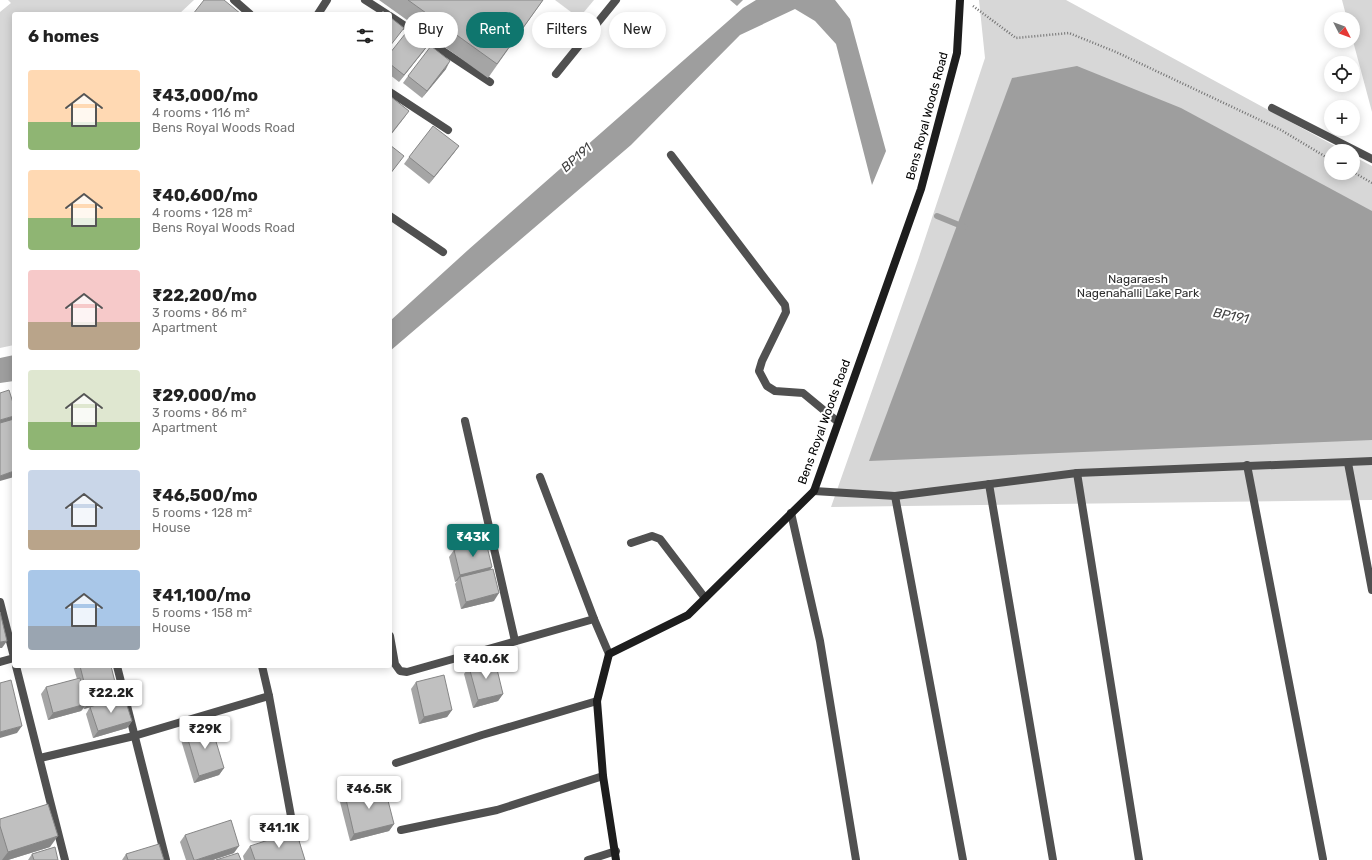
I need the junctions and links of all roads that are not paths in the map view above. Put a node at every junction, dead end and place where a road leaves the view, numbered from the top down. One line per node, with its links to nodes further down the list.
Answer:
1 (234, 0): 6 (street)
2 (327, 0): 7 (street)
3 (365, 0): 8 (street)
4 (616, 0): 10 (street)
5 (960, 0): 20 (street, Bens Royal Woods Road)
6 (248, 12)
7 (319, 12)
8 (384, 12)
9 (392, 17): 11 (street)
10 (556, 74)
11 (490, 82)
12 (392, 93): 14 (street)
13 (1272, 108): 16 (street)
14 (448, 130)
15 (671, 155): 20 (street)
16 (1372, 159)
17 (392, 217): 18 (street)
18 (443, 252)
19 (465, 421): 35 (street)
20 (838, 422): 27 (street, Bens Royal Woods Road)
21 (1372, 461): 22 (street)
22 (1348, 463): 23 (street); 31 (street)
23 (1246, 465): 24 (street); 52 (street)
24 (1077, 473): 26 (street); 60 (street)
25 (540, 477): 34 (street)
26 (989, 484): 28 (street); 59 (street)
27 (814, 491): 28 (street); 29 (street, Bens Royal Woods Road)
28 (895, 496): 58 (street)
29 (791, 513): 32 (street, Bens Royal Woods Road); 57 (street)
30 (631, 543): 32 (street)
31 (1372, 590)
32 (705, 598): 38 (street, Bens Royal Woods Road)
33 (0, 602): 37 (street)
34 (594, 619): 35 (street); 38 (street)
35 (515, 641): 36 (street)
36 (392, 647)
37 (12, 650)
38 (609, 654): 45 (street)
39 (12, 659): 40 (street)
40 (0, 662)
41 (17, 668): 47 (street)
42 (118, 668): 46 (street)
43 (262, 668): 44 (street)
44 (269, 696): 46 (street); 55 (street)
45 (597, 701): 48 (street); 49 (street)
46 (134, 736): 47 (street); 54 (street)
47 (40, 758): 53 (street)
48 (396, 763)
49 (603, 776): 50 (street); 51 (street)
50 (402, 830)
51 (616, 856): 56 (street)
52 (1323, 859)
53 (65, 860)
54 (166, 860)
55 (299, 860)
56 (588, 860)
57 (856, 860)
58 (963, 860)
59 (1053, 860)
60 (1139, 860)

